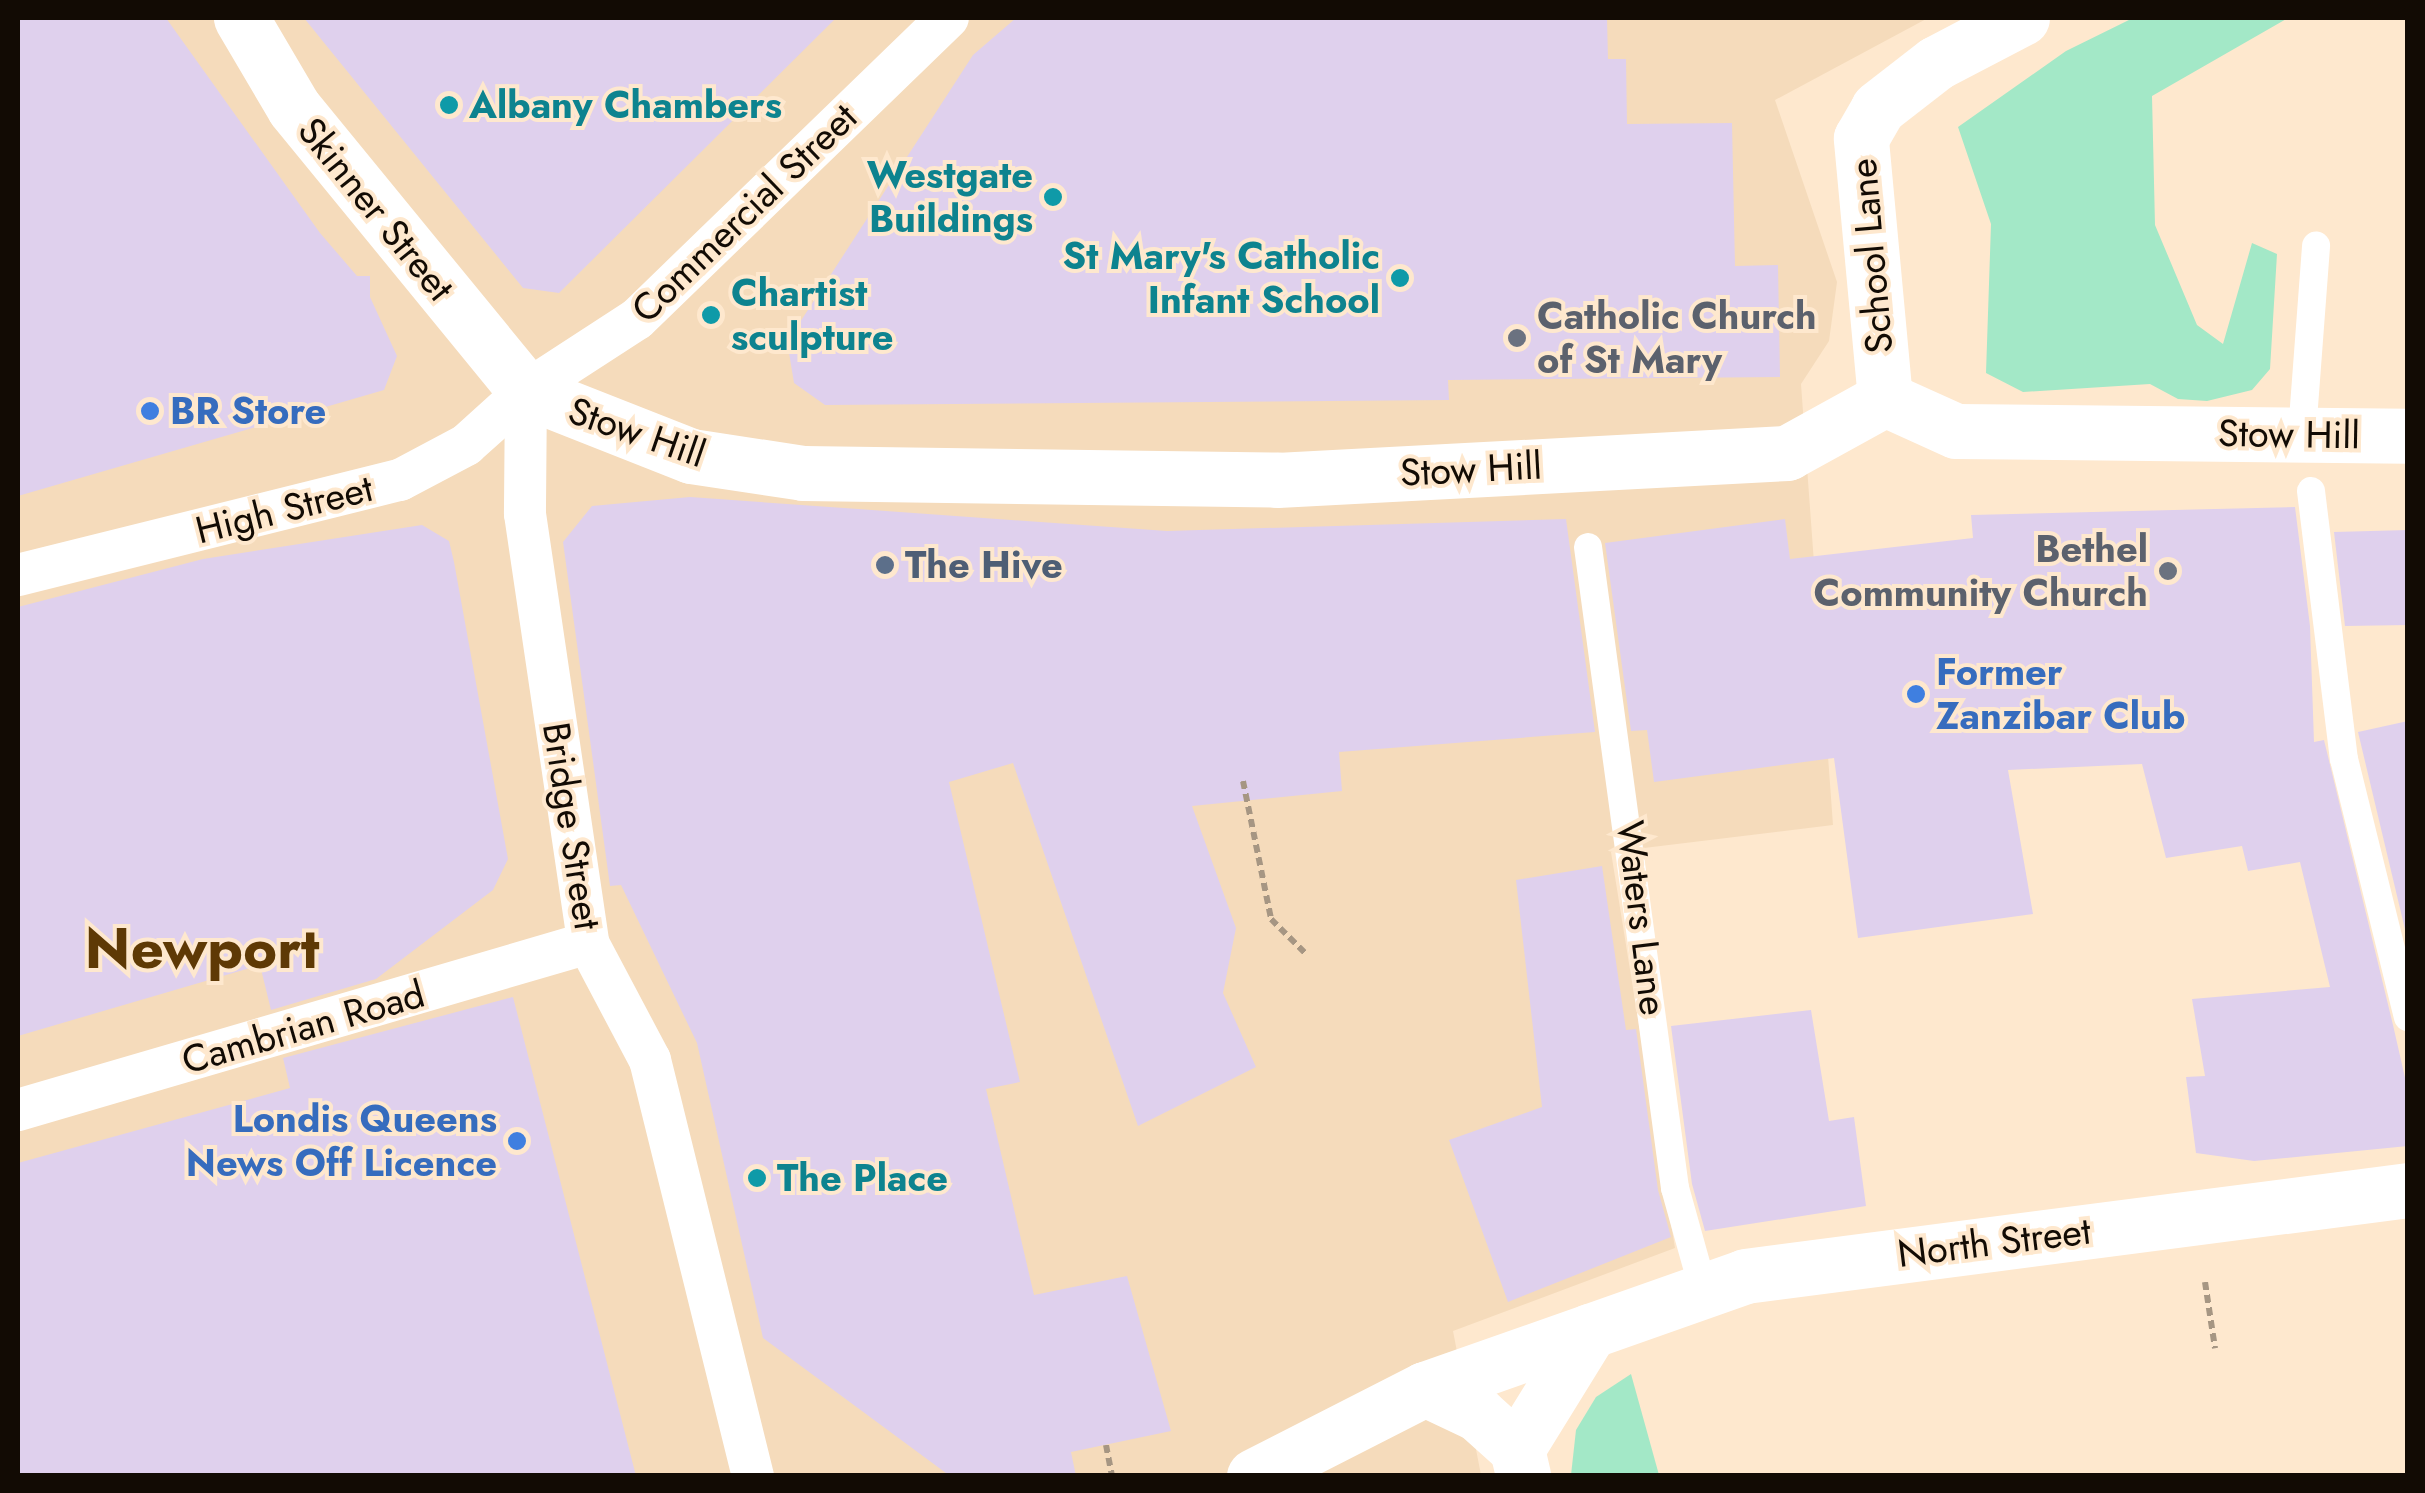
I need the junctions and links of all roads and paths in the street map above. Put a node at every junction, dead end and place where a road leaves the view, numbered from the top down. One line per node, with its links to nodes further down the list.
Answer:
1 (948, 18): 5 (street, Commercial Street)
2 (2022, 18): 6 (street, School Lane)
3 (254, 21): 5 (street, Skinner Street)
4 (2316, 246): 7 (lane)
5 (526, 391): 6 (street, Stow Hill); 11 (street, High Street); 13 (street, Bridge Street)
6 (1885, 398): 7 (street, Stow Hill)
7 (2302, 433): 8 (street, Stow Hill)
8 (2408, 436)
9 (2311, 492): 15 (lane)
10 (1588, 548): 18 (lane, Waters Lane)
11 (18, 575)
12 (1243, 781): 14 (path)
13 (588, 943): 16 (street, Cambrian Road); 23 (street, Bridge Street)
14 (1305, 952)
15 (2408, 1017)
16 (18, 1110)
17 (2408, 1190): 18 (street, North Street)
18 (1703, 1288): 19 (street, North Street)
19 (1590, 1331): 20 (street, North Street); 22 (street)
20 (1424, 1388): 22 (street); 25 (street, North Street)
21 (1106, 1445): 24 (path)
22 (1520, 1462)
23 (753, 1476)
24 (1112, 1476)
25 (1254, 1476)

